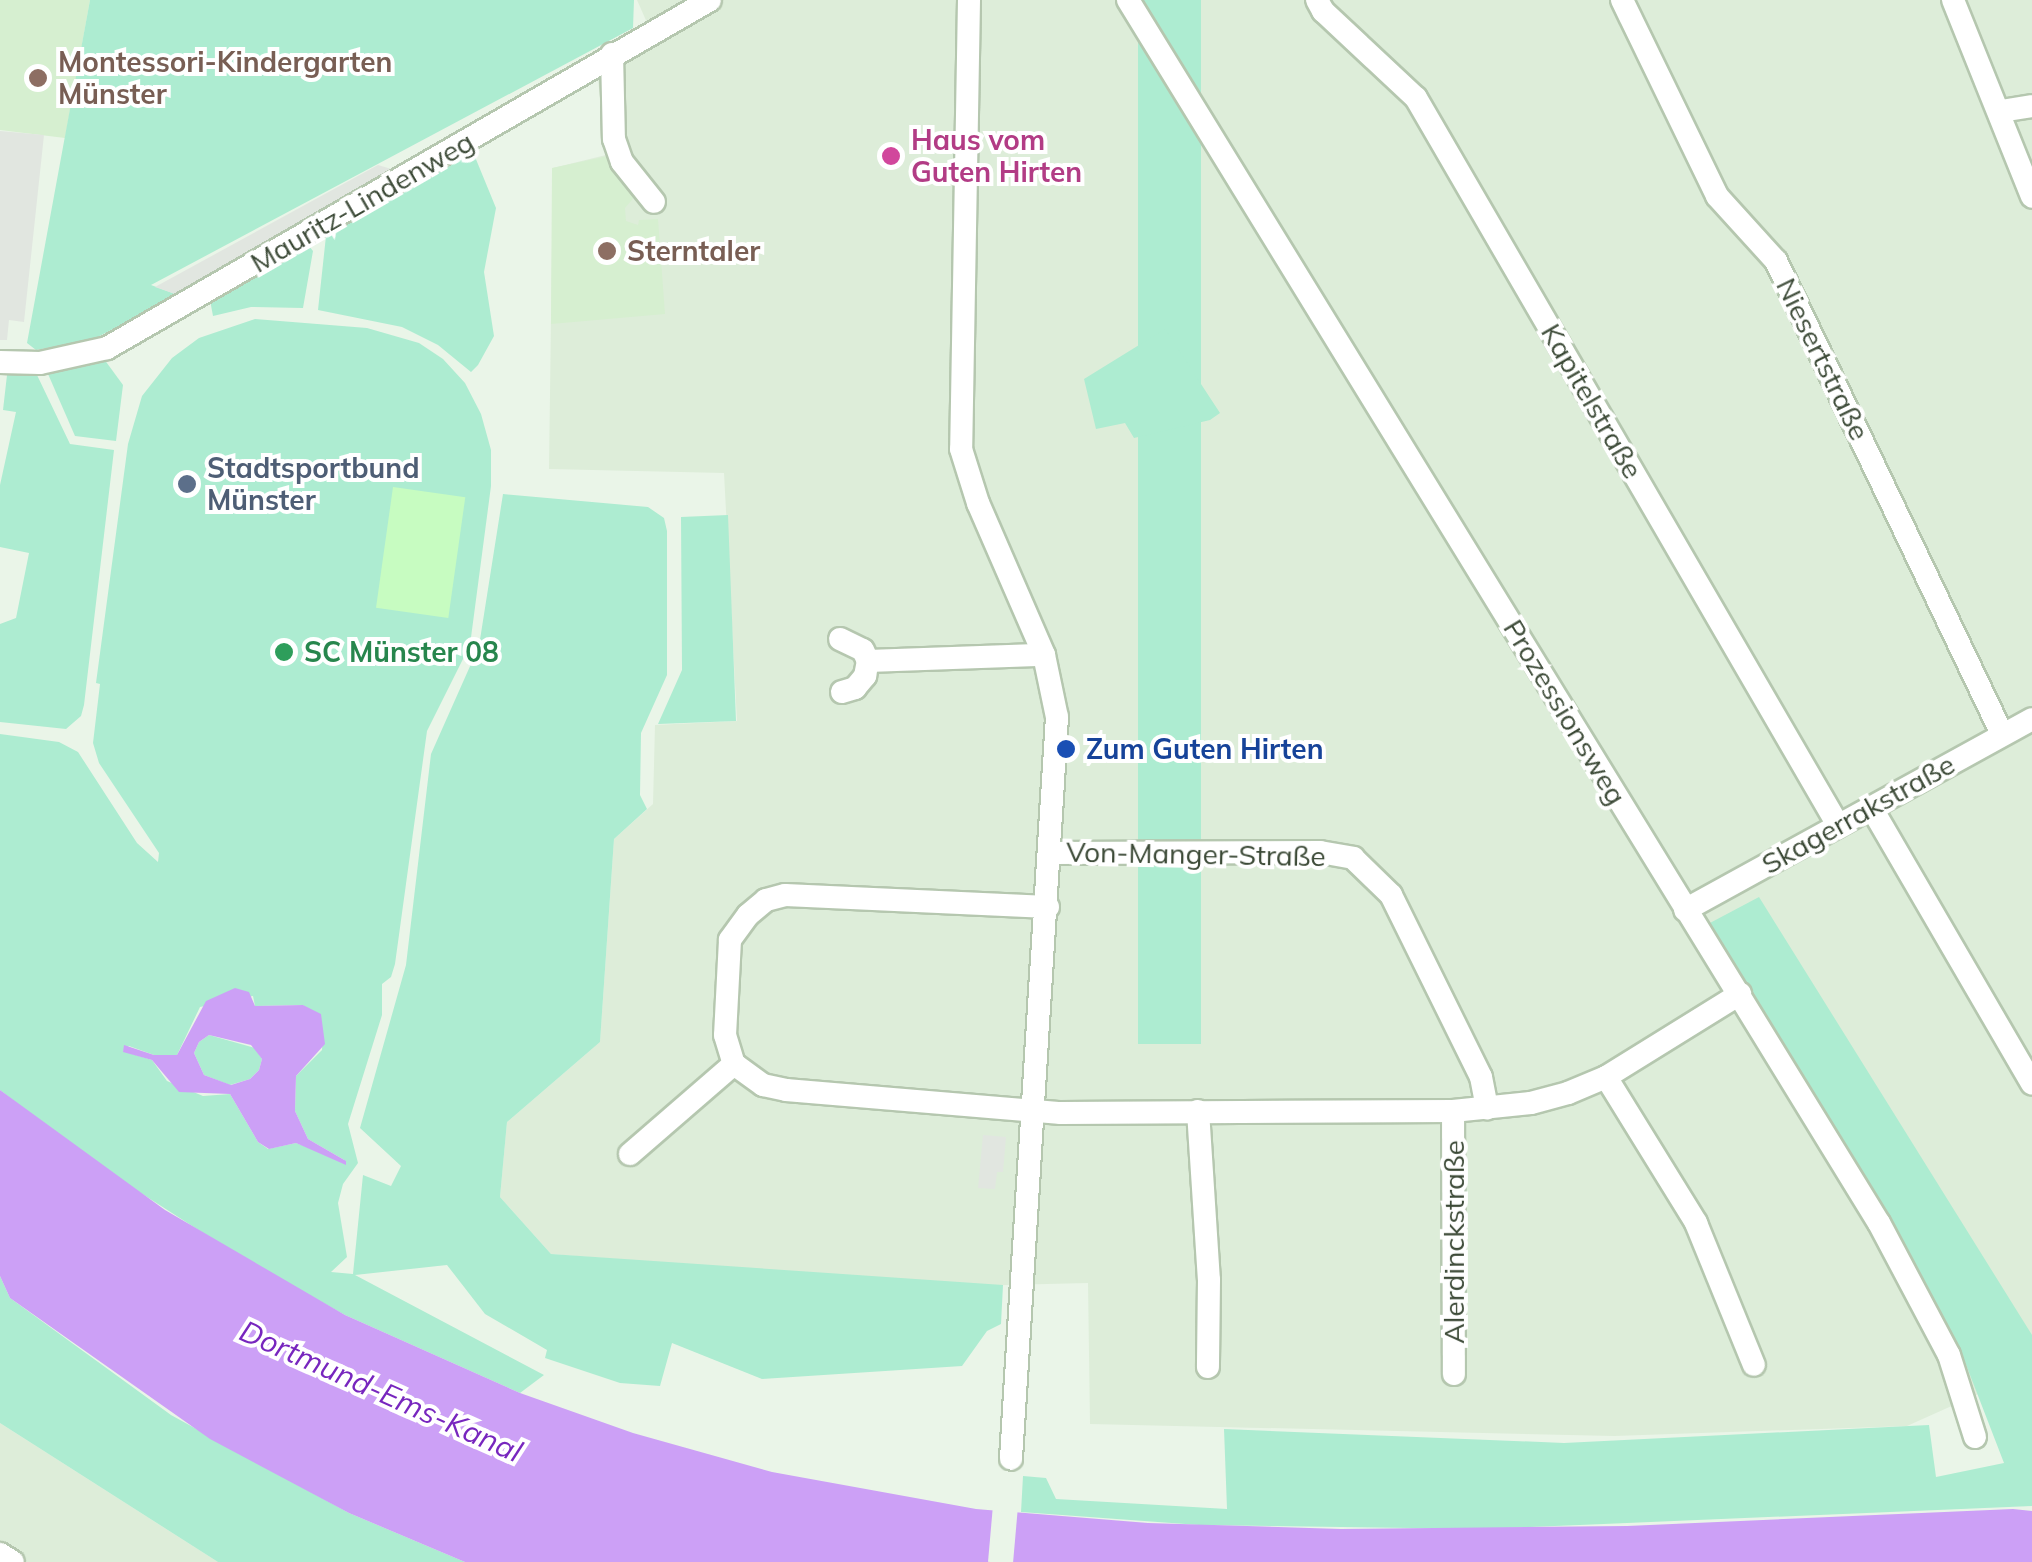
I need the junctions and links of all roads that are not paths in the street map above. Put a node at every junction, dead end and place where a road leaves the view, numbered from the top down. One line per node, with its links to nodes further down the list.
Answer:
1 (710, 0): 7 (street, Mauritz-Lindenweg)
2 (970, 0): 14 (street)
3 (1128, 0): 23 (street, Prozessionsweg)
4 (1317, 0): 20 (street, Kapitelstraße)
5 (1622, 0): 18 (street, Niesertstraße)
6 (1954, 0): 9 (street)
7 (612, 54): 11 (street); 12 (street, Mauritz-Lindenweg)
8 (2032, 106): 9 (street)
9 (2001, 111): 10 (street)
10 (2032, 197)
11 (654, 202)
12 (0, 362)
13 (840, 639): 15 (street)
14 (1044, 655): 15 (street); 21 (street)
15 (868, 661): 16 (street)
16 (842, 692)
17 (2032, 719): 18 (street, Skagerrakstraße)
18 (2002, 734): 19 (street, Skagerrakstraße)
19 (1871, 807): 20 (street, Skagerrakstraße); 27 (street)
20 (1838, 826): 23 (street, Skagerrakstraße)
21 (1052, 853): 22 (street); 28 (street, Von-Manger-Straße)
22 (1048, 907): 25 (street); 29 (street)
23 (1685, 910): 24 (street, Prozessionsweg)
24 (1740, 994): 26 (street, Alerdinckstraße); 36 (street, Prozessionsweg)
25 (734, 1064): 29 (street, Alerdinckstraße); 32 (street)
26 (1606, 1077): 28 (street, Alerdinckstraße); 33 (street)
27 (2032, 1084)
28 (1487, 1108): 30 (street, Alerdinckstraße)
29 (1034, 1110): 31 (street, Alerdinckstraße); 37 (street)
30 (1453, 1111): 31 (street, Alerdinckstraße); 35 (street, Alerdinckstraße)
31 (1198, 1112): 34 (street)
32 (630, 1154)
33 (1754, 1364)
34 (1208, 1367)
35 (1454, 1374)
36 (1976, 1437)
37 (1011, 1459)
38 (0, 1554): 39 (street)
39 (12, 1562)

